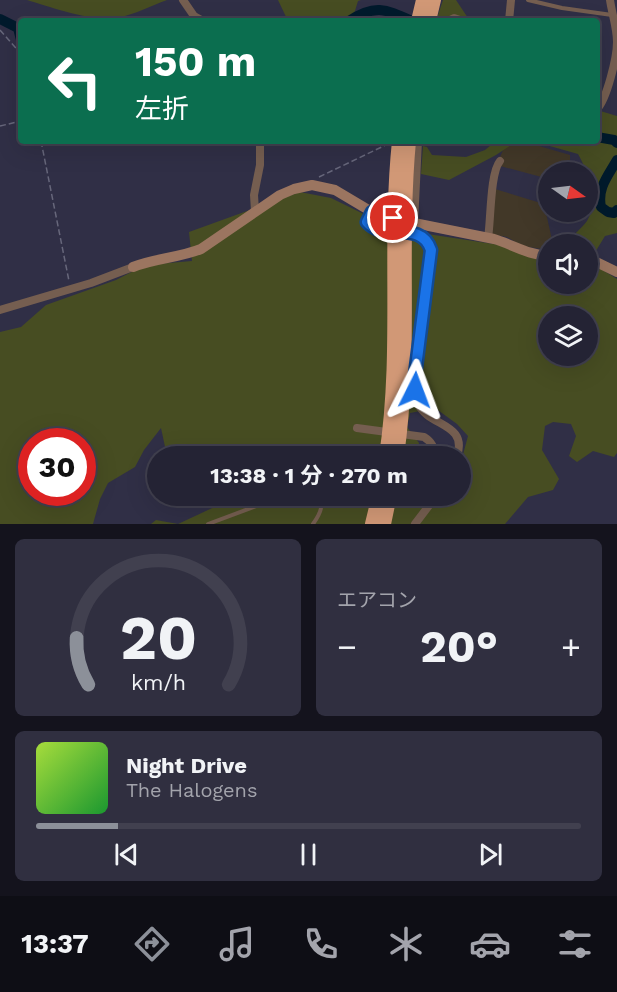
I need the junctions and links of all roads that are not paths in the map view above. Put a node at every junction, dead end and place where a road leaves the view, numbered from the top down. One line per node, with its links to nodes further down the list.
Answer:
1 (183, 0): 8 (street)
2 (423, 0): 9 (highway)
3 (434, 0): 10 (highway)
4 (511, 0): 11 (street)
5 (528, 0): 7 (lane)
6 (610, 0): 7 (street)
7 (613, 16): 12 (street)
8 (197, 18)
9 (419, 18)
10 (430, 18)
11 (509, 18)
12 (617, 42): 13 (street)
13 (600, 106)
14 (260, 144): 19 (street)
15 (399, 144): 23 (highway)
16 (410, 144): 23 (highway)
17 (418, 144): 21 (street)
18 (500, 161): 22 (street)
19 (255, 211): 20 (street); 26 (street)
20 (372, 212): 21 (street); 33 (street)
21 (414, 224): 22 (street)
22 (488, 238): 24 (street)
23 (399, 247): 30 (highway); 31 (highway)
24 (538, 254)
25 (598, 263): 27 (street)
26 (133, 267): 28 (street)
27 (617, 272)
28 (0, 310)
29 (357, 428): 32 (street)
30 (387, 446)
31 (398, 446)
32 (433, 446)
33 (459, 446)
34 (256, 506): 39 (lane)
35 (322, 506): 40 (lane)
36 (376, 506): 41 (highway)
37 (388, 506): 42 (highway)
38 (429, 506): 43 (street)
39 (208, 524)
40 (313, 524)
41 (372, 524)
42 (384, 524)
43 (415, 524)

